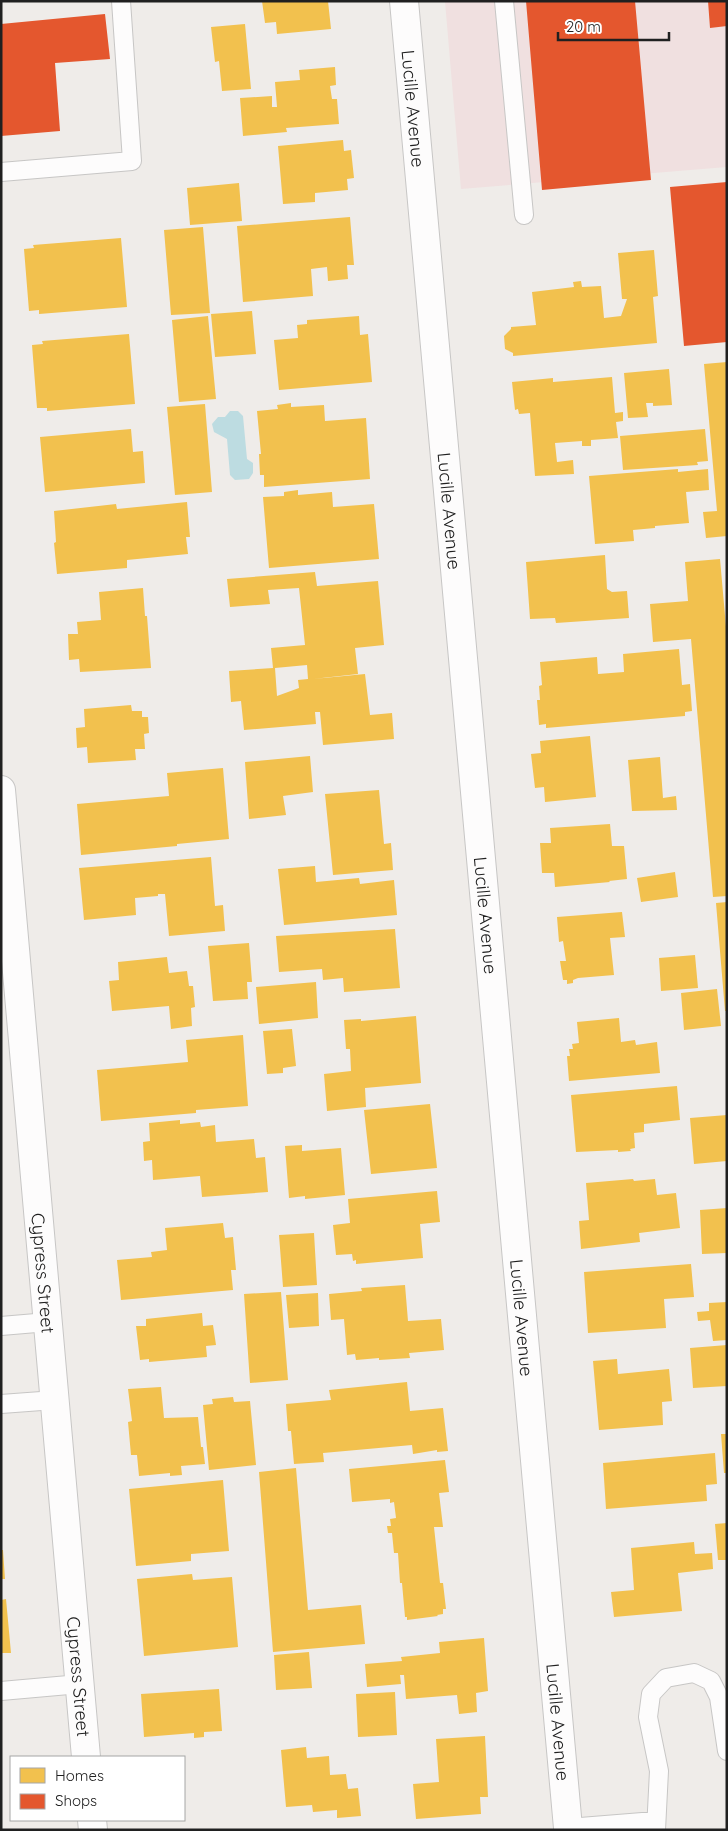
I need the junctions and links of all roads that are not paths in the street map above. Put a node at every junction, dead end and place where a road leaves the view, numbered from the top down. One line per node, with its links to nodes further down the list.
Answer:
1 (121, 1): 4 (lane)
2 (404, 1): 16 (street, Lucille Avenue)
3 (504, 1): 5 (lane)
4 (1, 172)
5 (524, 215)
6 (2, 797): 7 (street, Cypress Street)
7 (48, 1322): 8 (lane); 9 (street, Cypress Street)
8 (1, 1326)
9 (55, 1400): 10 (lane); 11 (street, Cypress Street)
10 (1, 1404)
11 (80, 1684): 12 (lane); 14 (street, Cypress Street)
12 (1, 1691)
13 (727, 1751): 15 (lane)
14 (86, 1756)
15 (655, 1825): 16 (lane)
16 (568, 1828)

